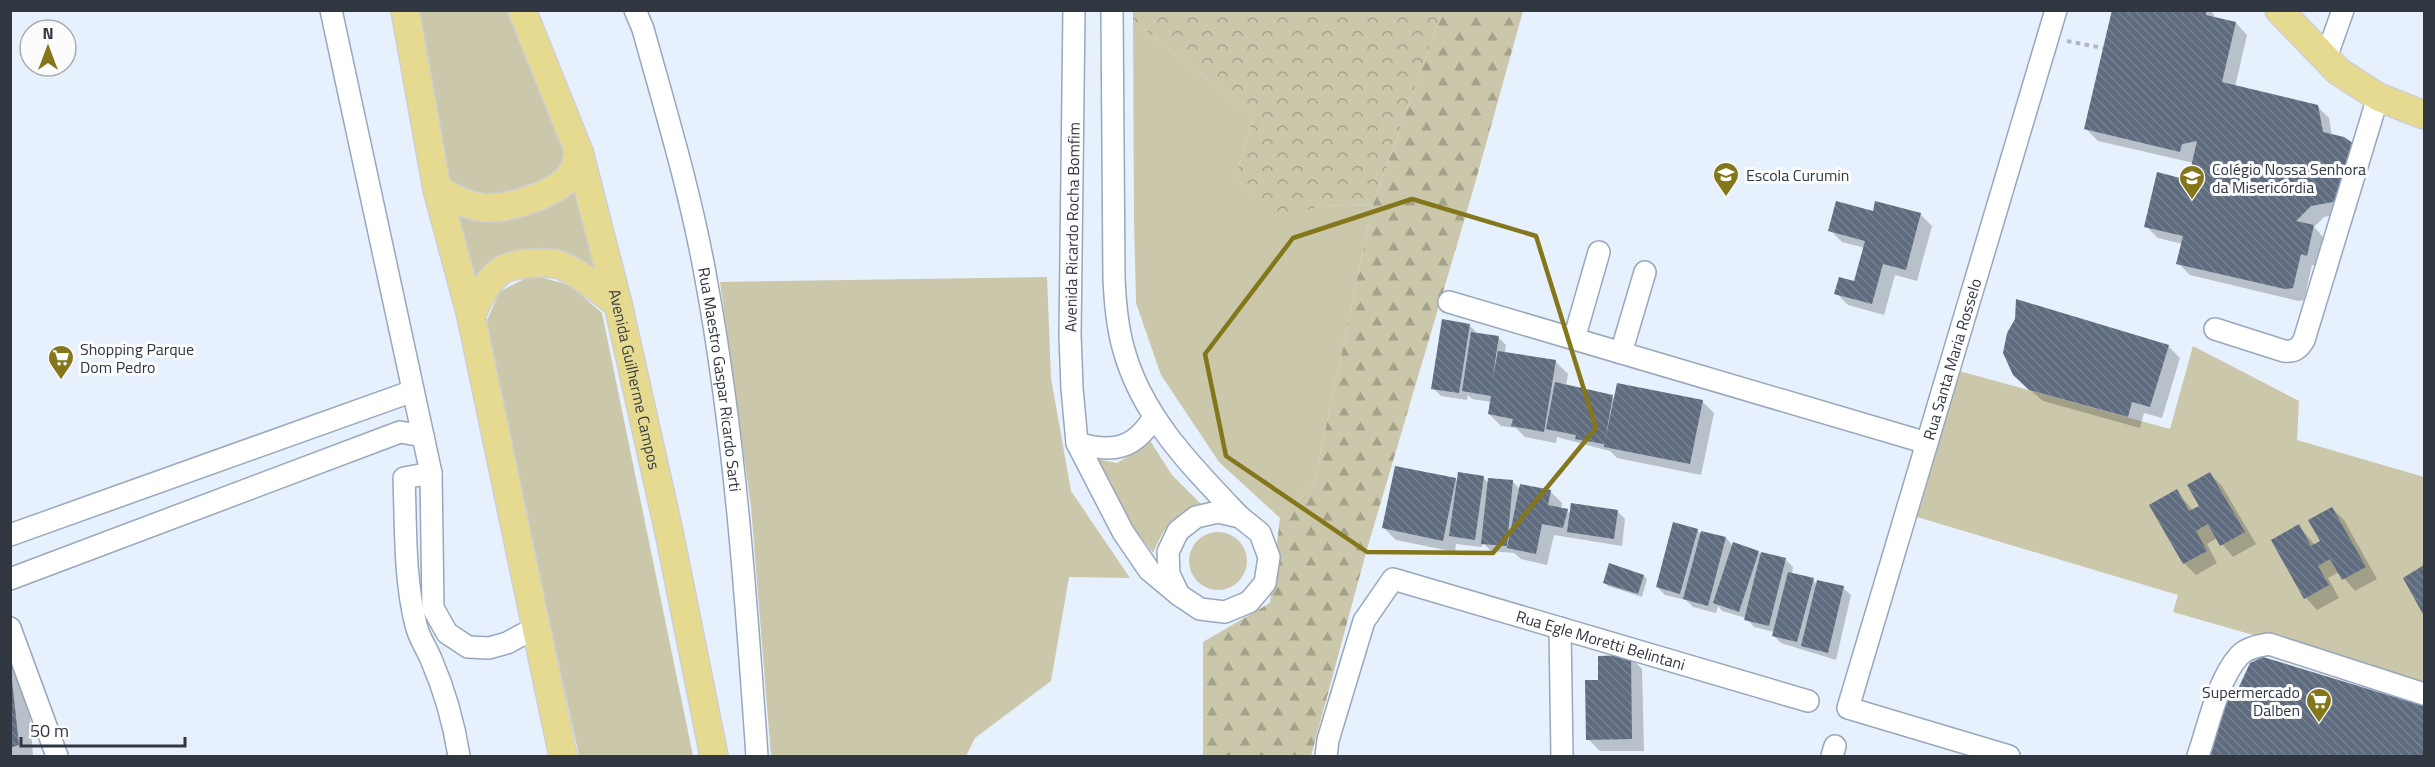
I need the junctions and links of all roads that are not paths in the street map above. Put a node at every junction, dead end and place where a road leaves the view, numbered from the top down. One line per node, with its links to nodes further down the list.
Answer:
1 (331, 10): 23 (street)
2 (405, 10): 14 (main road)
3 (522, 10): 13 (main road, Avenida Guilherme Campos)
4 (1074, 10): 26 (street, Avenida Ricardo Rocha Bomfim)
5 (1113, 10): 24 (street, Avenida Ricardo Rocha Bomfim)
6 (2056, 10): 27 (street, Rua Santa Maria Rosselo)
7 (2279, 10): 10 (main road)
8 (2343, 10): 10 (street)
9 (642, 17): 42 (street, Rua Maestro Gaspar Ricardo Sarti)
10 (2326, 58): 11 (main road)
11 (2378, 97): 12 (main road); 20 (street)
12 (2424, 115)
13 (579, 152): 14 (main road); 18 (main road, Avenida Guilherme Campos)
14 (437, 189): 19 (main road)
15 (1599, 252): 21 (street)
16 (1645, 272): 22 (street)
17 (1449, 302): 21 (street)
18 (618, 304): 19 (main road); 41 (main road, Avenida Guilherme Campos)
19 (471, 316): 34 (main road)
20 (2215, 329)
21 (1574, 339): 22 (street)
22 (1621, 353): 27 (street)
23 (413, 391): 25 (street); 30 (street)
24 (1154, 417): 26 (street); 29 (street, Avenida Ricardo Rocha Bomfim)
25 (423, 436): 28 (street); 31 (street)
26 (1077, 443): 32 (street, Avenida Ricardo Rocha Bomfim)
27 (1927, 443): 45 (street, Rua Santa Maria Rosselo)
28 (431, 473): 34 (street); 39 (street)
29 (1240, 517): 32 (street); 32 (street, Avenida Ricardo Rocha Bomfim)
30 (10, 535)
31 (10, 579)
32 (1179, 595)
33 (10, 628): 38 (street)
34 (535, 628): 40 (main road)
35 (1560, 628): 37 (street, Rua Egle Moretti Belintani); 43 (street, Rua Egle Moretti Belintani); 44 (street)
36 (2424, 693): 46 (street)
37 (1808, 701)
38 (57, 756)
39 (459, 756)
40 (563, 756)
41 (714, 756)
42 (757, 756)
43 (1326, 756)
44 (1562, 756)
45 (2009, 756)
46 (2198, 756)

